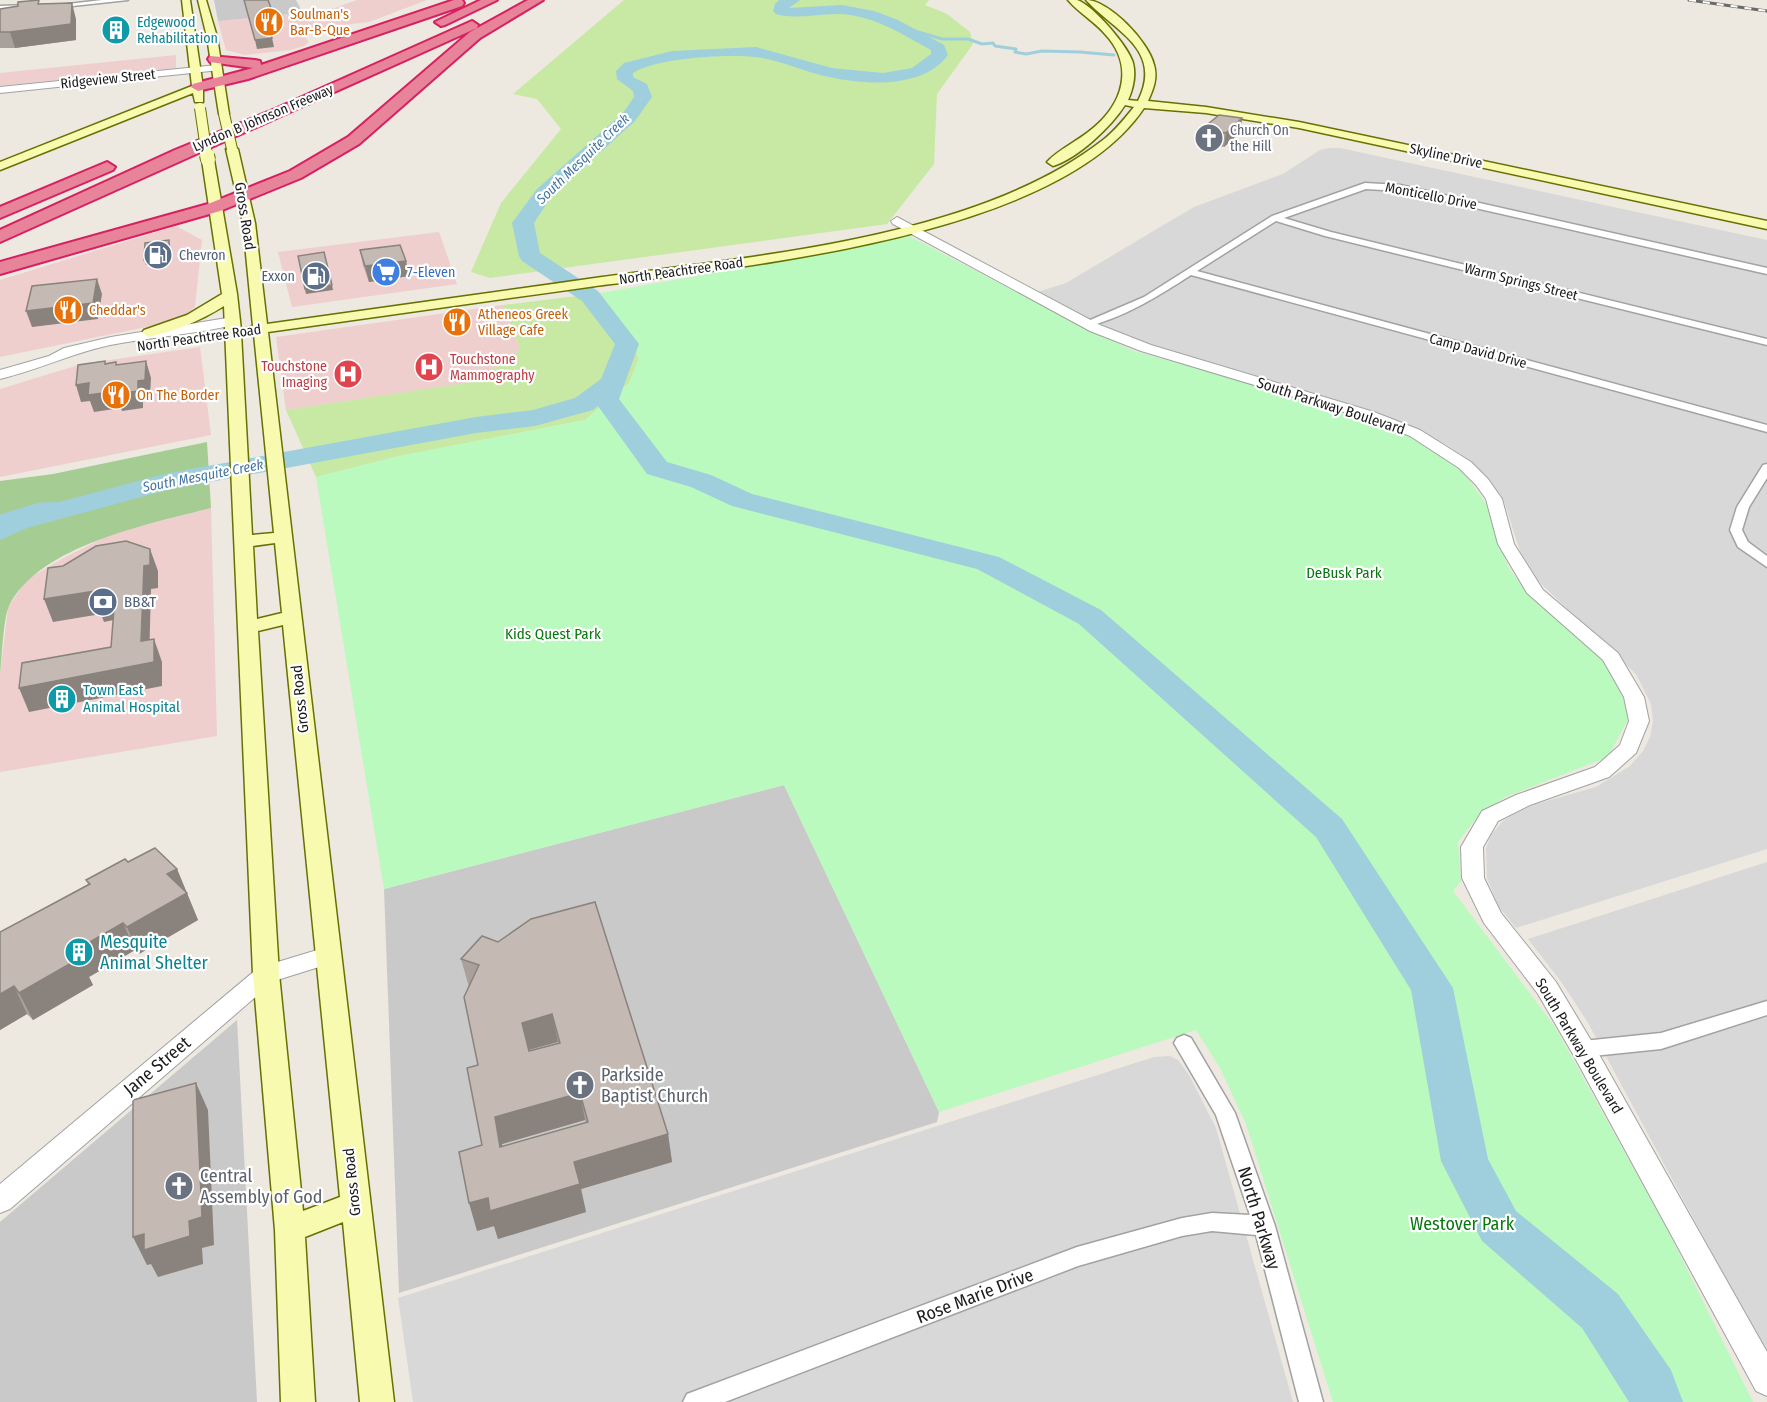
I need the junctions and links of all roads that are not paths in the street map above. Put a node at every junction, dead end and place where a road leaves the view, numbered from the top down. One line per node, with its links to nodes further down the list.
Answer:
1 (91, 0): 11 (street)
2 (125, 0): 11 (street)
3 (186, 0): 14 (main road, Gross Road)
4 (202, 0): 13 (main road, Gross Road)
5 (465, 0): 18 (highway)
6 (491, 0): 15 (highway)
7 (528, 0): 39 (highway, Lyndon B Johnson Freeway)
8 (537, 0): 32 (highway)
9 (1072, 0): 17 (main road)
10 (1090, 0): 16 (main road, North Peachtree Road)
11 (39, 6): 12 (street)
12 (0, 10)
13 (207, 22): 14 (main road); 20 (main road, Gross Road)
14 (188, 24): 19 (main road, Gross Road)
15 (416, 33)
16 (1131, 34): 17 (main road); 24 (main road, North Peachtree Road)
17 (1112, 35): 23 (main road)
18 (302, 56): 20 (highway); 20 (highway)
19 (193, 70): 20 (street, Ridgeview Street); 21 (main road, Gross Road); 22 (street, Ridgeview Street)
20 (217, 70): 21 (highway); 32 (main road, Gross Road, bridge)
21 (198, 87): 28 (main road); 34 (main road, Gross Road, bridge)
22 (0, 90)
23 (1124, 100): 24 (main road, Skyline Drive); 29 (main road)
24 (1142, 102): 31 (main road, Skyline Drive); 37 (main road, North Peachtree Road)
25 (234, 111): 26 (highway, Lyndon B Johnson Freeway)
26 (192, 130)
27 (116, 162): 33 (highway)
28 (0, 166)
29 (1045, 166)
30 (1010, 183): 37 (main road, North Peachtree Road)
31 (1628, 192): 35 (main road, Skyline Drive); 38 (main road, Skyline Drive)
32 (243, 198): 34 (highway); 40 (main road, Gross Road)
33 (0, 213)
34 (218, 217): 40 (main road, Gross Road); 41 (highway)
35 (1767, 218)
36 (1275, 219): 42 (street, Monticello Drive); 43 (street, Monticello Drive); 49 (street, Warm Springs Street)
37 (904, 225): 45 (main road, North Peachtree Road); 46 (street, South Parkway Boulevard)
38 (1767, 225)
39 (0, 237)
40 (237, 246): 44 (main road, Gross Road); 45 (main road, Gross Road)
41 (0, 268)
42 (1767, 271)
43 (1189, 272): 46 (street, Monticello Drive); 53 (street, Camp David Drive)
44 (230, 294): 47 (main road, Gross Road); 48 (main road)
45 (259, 324): 47 (main road, North Peachtree Road); 52 (main road, Gross Road)
46 (1086, 324): 64 (street, South Parkway Boulevard)
47 (234, 327): 48 (street, North Peachtree Road); 50 (street, North Peachtree Road); 52 (main road, Gross Road)
48 (149, 333): 50 (street, North Peachtree Road)
49 (1767, 342)
50 (54, 359): 51 (street, North Peachtree Road)
51 (0, 375)
52 (253, 415): 55 (main road, Gross Road); 56 (main road, Gross Road)
53 (1767, 429)
54 (1767, 468): 57 (street)
55 (282, 537): 56 (main road); 58 (main road, Gross Road)
56 (244, 542): 59 (main road, Gross Road)
57 (1767, 563)
58 (291, 618): 59 (main road); 60 (main road, Gross Road)
59 (248, 627): 61 (main road, Gross Road)
60 (327, 956): 61 (street, Jane Street); 66 (main road, Gross Road)
61 (266, 974): 65 (street, Jane Street); 68 (main road, Gross Road)
62 (1767, 1008): 64 (street)
63 (1184, 1043): 67 (street, North Parkway)
64 (1584, 1049): 69 (street, South Parkway Boulevard)
65 (0, 1202)
66 (355, 1204): 68 (main road); 71 (main road, Gross Road)
67 (1264, 1226): 72 (street, Rose Marie Drive); 73 (street, North Parkway)
68 (290, 1230): 70 (main road, Gross Road)
69 (1767, 1381)
70 (298, 1402)
71 (377, 1402)
72 (695, 1402)
73 (1311, 1402)

